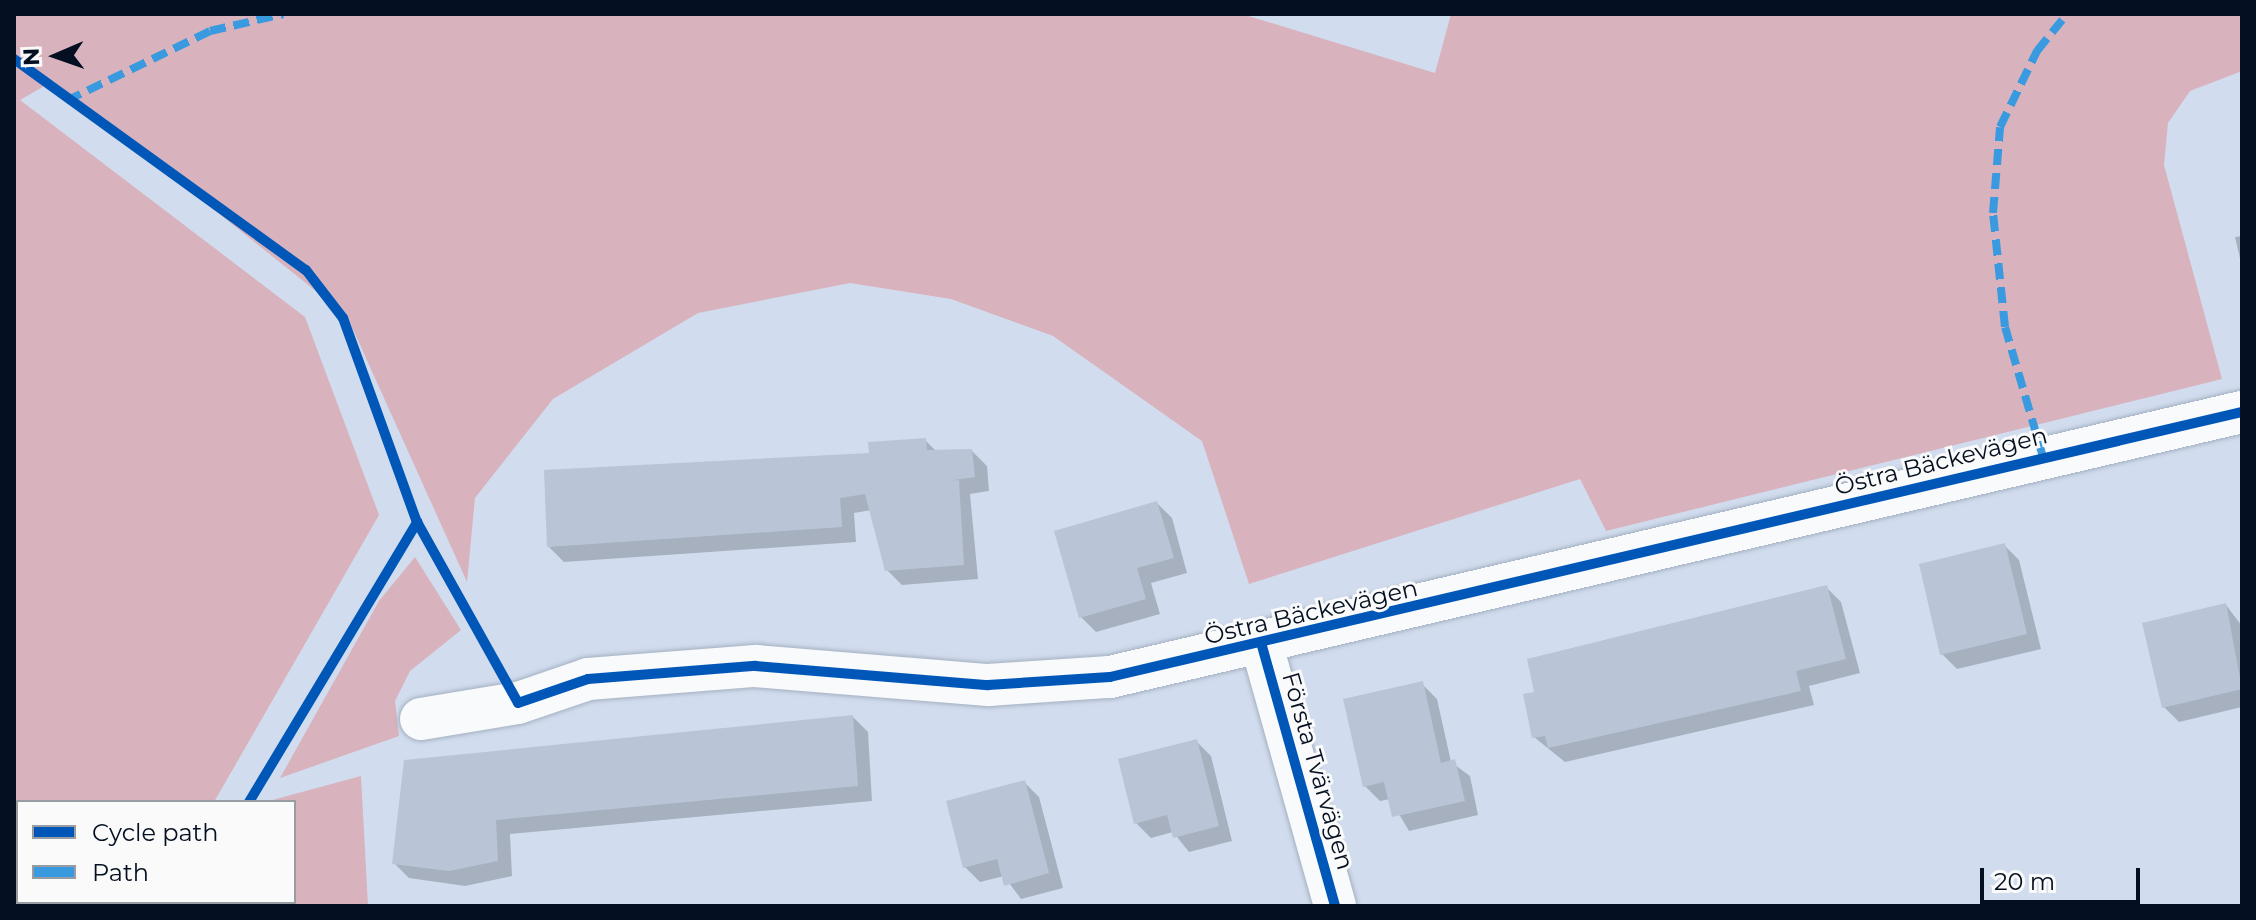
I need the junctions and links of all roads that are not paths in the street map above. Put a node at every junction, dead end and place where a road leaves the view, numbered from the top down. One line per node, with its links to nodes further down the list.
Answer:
1 (2242, 412): 2 (street, Östra Bäckevägen)
2 (1262, 646): 3 (street, Östra Bäckevägen); 4 (street, Första Tvärvägen)
3 (421, 719)
4 (1335, 906)

